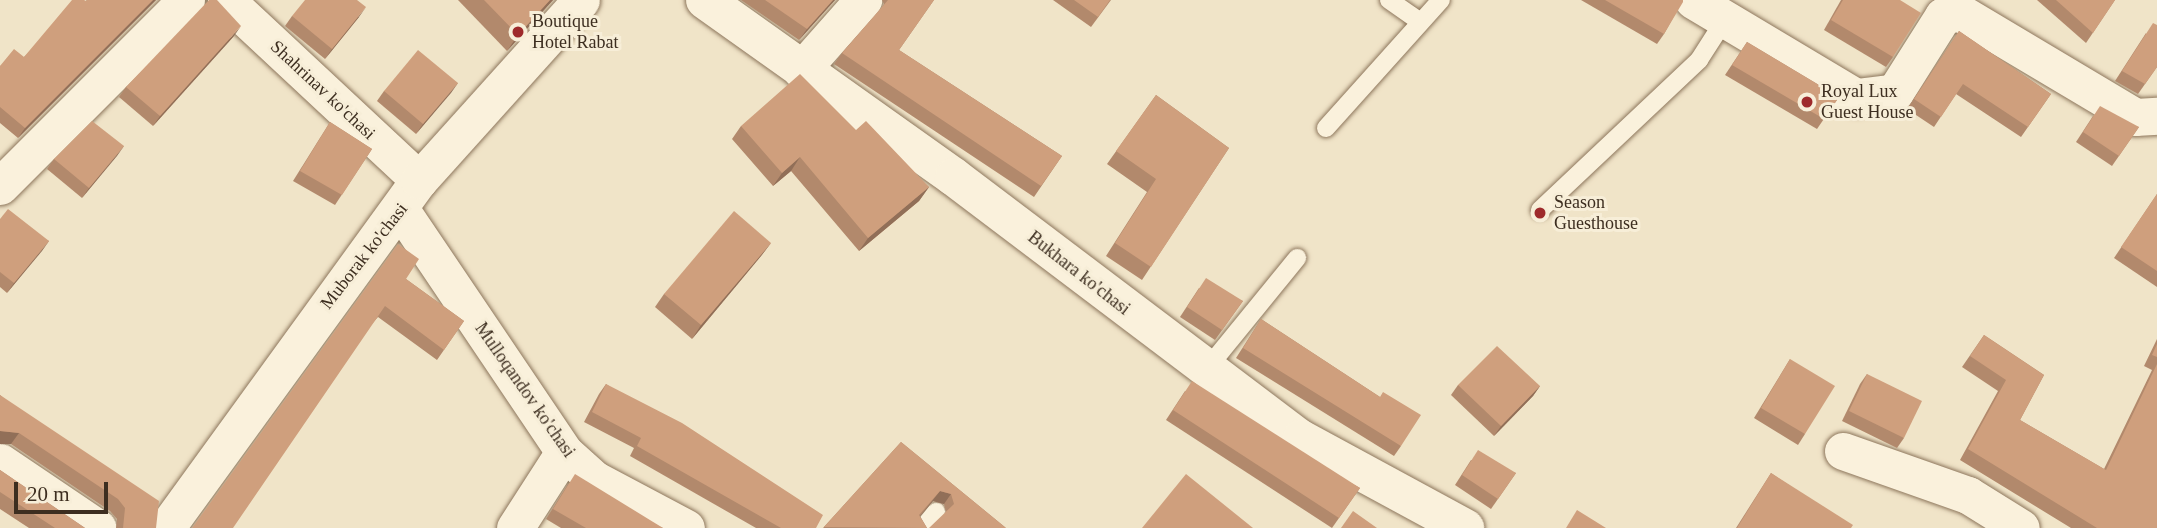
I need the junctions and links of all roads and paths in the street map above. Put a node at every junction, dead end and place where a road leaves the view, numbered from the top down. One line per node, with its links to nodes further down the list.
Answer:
1 (186, 0): 15 (street)
2 (226, 0): 16 (street, Shahrinav ko'chasi)
3 (581, 0): 16 (street, Muborak ko'chasi)
4 (705, 0): 12 (street, Bukhara ko'chasi)
5 (863, 0): 12 (street)
6 (1389, 0): 11 (lane)
7 (1441, 0): 11 (lane)
8 (1693, 0): 10 (street)
9 (1959, 6): 10 (street); 13 (street)
10 (1726, 18): 17 (lane)
11 (1419, 21): 14 (lane)
12 (801, 70): 19 (street, Bukhara ko'chasi)
13 (2157, 116)
14 (1326, 128)
15 (0, 186)
16 (410, 195): 21 (street, Mulloqandov ko'chasi); 25 (street, Muborak ko'chasi)
17 (1540, 210)
18 (1297, 258): 19 (lane)
19 (1205, 370): 29 (street, Bukhara ko'chasi)
20 (1843, 451): 30 (street)
21 (564, 452): 26 (street); 27 (street, Mulloqandov ko'chasi)
22 (0, 462): 24 (street)
23 (936, 512): 28 (lane)
24 (98, 528)
25 (166, 528)
26 (515, 528)
27 (687, 528)
28 (923, 528)
29 (1465, 528)
30 (2021, 528)

